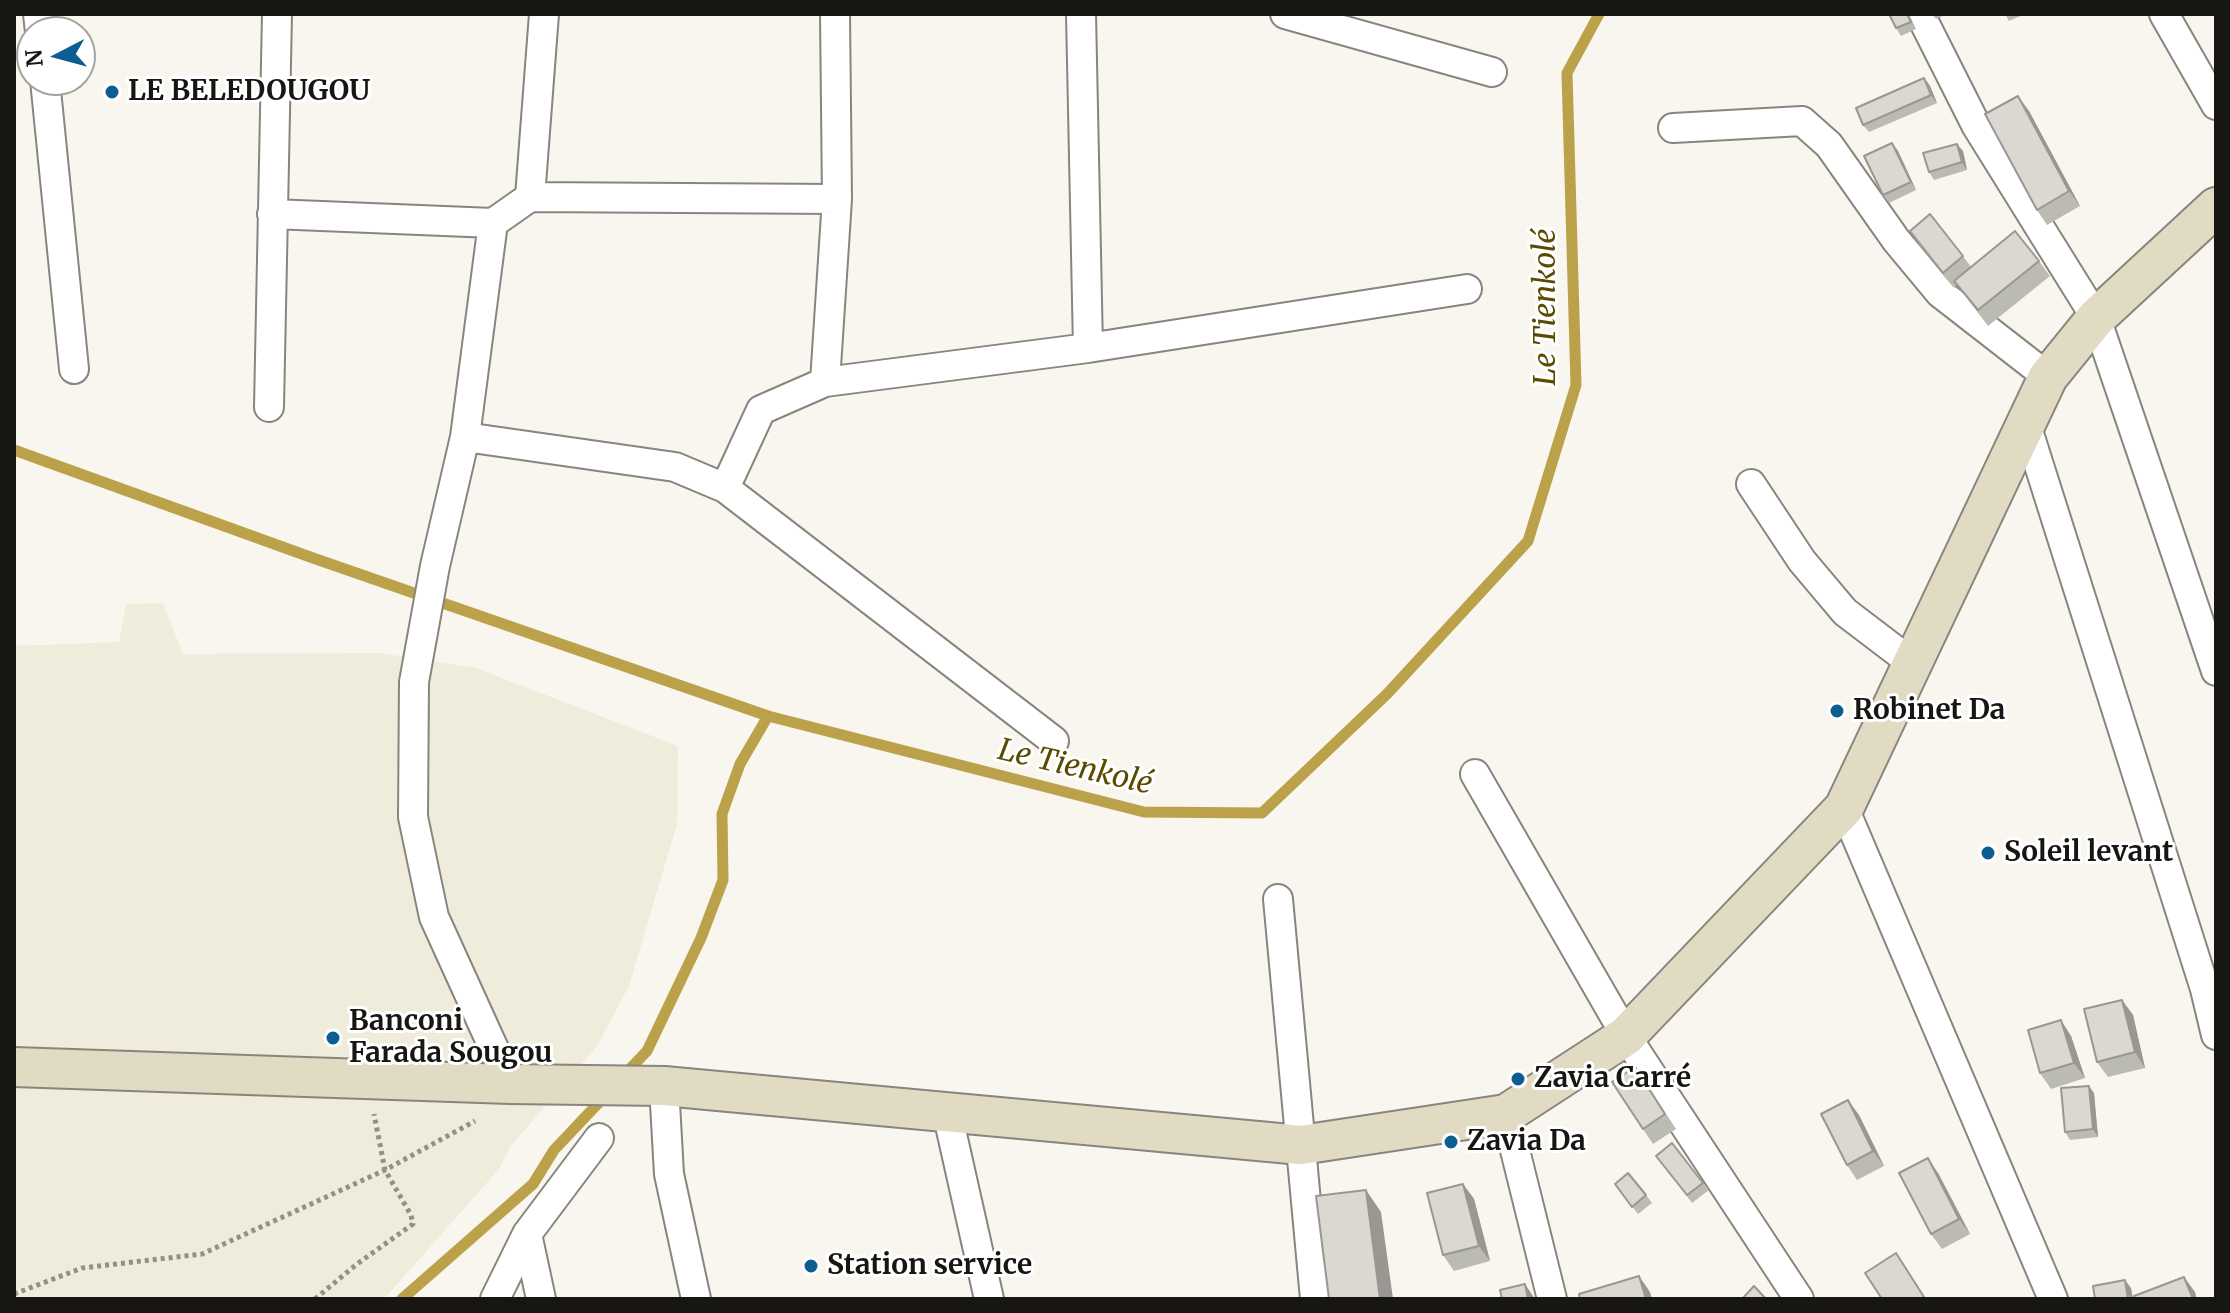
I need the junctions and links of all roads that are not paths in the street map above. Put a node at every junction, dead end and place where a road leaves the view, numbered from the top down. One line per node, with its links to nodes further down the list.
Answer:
1 (277, 14): 15 (street)
2 (544, 14): 12 (street)
3 (835, 14): 13 (street)
4 (1081, 14): 19 (street)
5 (1285, 14): 8 (street)
6 (1920, 14): 18 (street)
7 (2164, 14): 10 (street)
8 (1492, 72)
9 (47, 96): 20 (street)
10 (2216, 105)
11 (1673, 128): 21 (street)
12 (530, 197): 13 (street); 16 (street)
13 (837, 199): 22 (street)
14 (2216, 207): 18 (main road)
15 (272, 214): 16 (street); 23 (street)
16 (493, 223): 25 (street)
17 (1467, 289): 19 (street)
18 (2096, 318): 21 (main road); 29 (street)
19 (1088, 348): 22 (street)
20 (74, 369)
21 (2048, 377): 24 (main road)
22 (825, 382): 27 (street)
23 (269, 407)
24 (2025, 421): 28 (main road); 34 (street)
25 (465, 437): 27 (street); 37 (street)
26 (1751, 484): 28 (street)
27 (725, 488): 30 (street)
28 (1912, 663): 32 (main road)
29 (2216, 671)
30 (1054, 741)
31 (1475, 774): 35 (street)
32 (1844, 808): 35 (main road); 51 (street)
33 (1278, 899): 42 (street)
34 (2216, 1035)
35 (1626, 1036): 40 (main road); 50 (street)
36 (14, 1067): 37 (main road)
37 (510, 1084): 38 (main road)
38 (664, 1086): 39 (main road); 46 (street)
39 (947, 1112): 42 (main road); 47 (street)
40 (1506, 1114): 42 (main road); 49 (street)
41 (599, 1138): 43 (street)
42 (1301, 1145): 48 (street)
43 (527, 1234): 44 (street); 45 (street)
44 (495, 1299)
45 (541, 1299)
46 (696, 1299)
47 (989, 1299)
48 (1315, 1299)
49 (1552, 1299)
50 (1799, 1299)
51 (2053, 1299)

